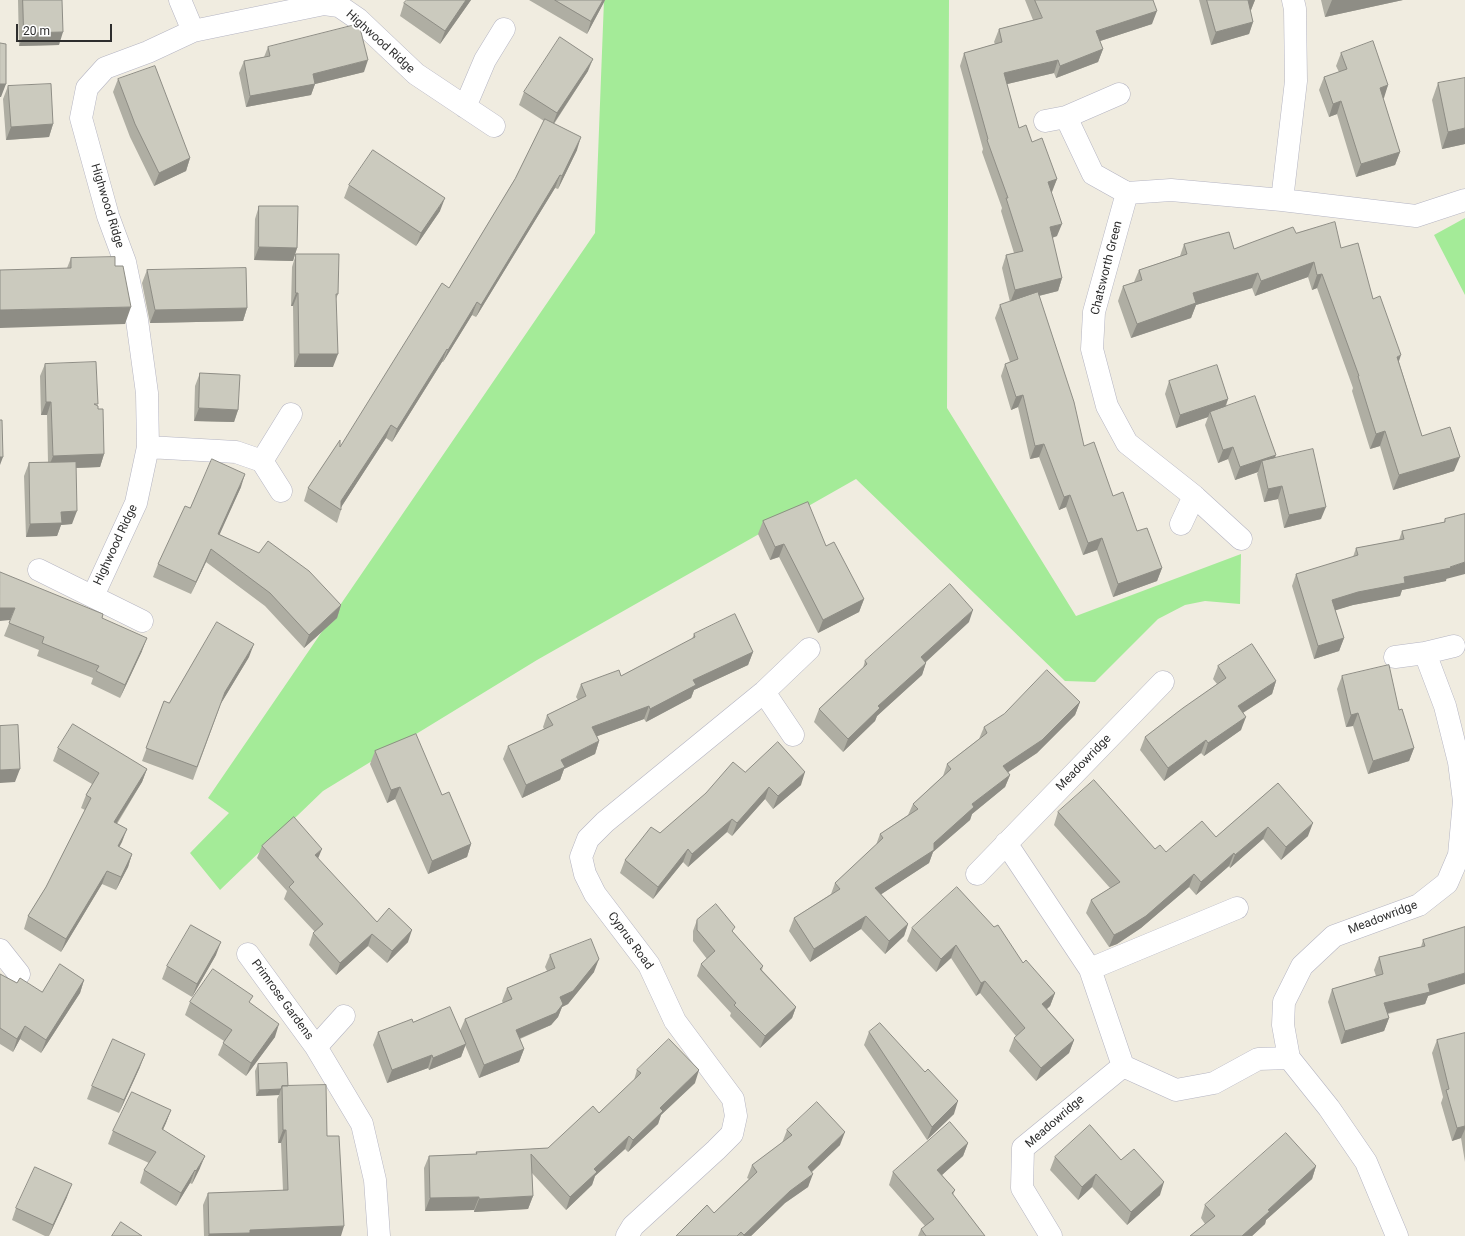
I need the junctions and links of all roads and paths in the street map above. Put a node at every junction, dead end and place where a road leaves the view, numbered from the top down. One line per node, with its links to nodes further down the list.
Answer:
1 (180, 0): 5 (street)
2 (1293, 0): 10 (street)
3 (341, 3): 5 (street, Highwood Ridge); 7 (street, Highwood Ridge)
4 (504, 29): 7 (street)
5 (193, 31): 13 (street, Highwood Ridge)
6 (1120, 94): 9 (street)
7 (465, 107): 8 (street, Highwood Ridge)
8 (494, 126)
9 (1126, 193): 10 (street); 16 (street, Chatsworth Green)
10 (1282, 200): 11 (street)
11 (1465, 200)
12 (291, 414): 14 (street)
13 (148, 447): 14 (street); 20 (street, Highwood Ridge)
14 (262, 460): 15 (street)
15 (281, 491)
16 (1194, 496): 17 (street); 18 (street, Chatsworth Green)
17 (1181, 524)
18 (1241, 539)
19 (39, 570): 20 (street, Highwood Ridge)
20 (93, 596): 21 (street, Highwood Ridge)
21 (142, 621)
22 (1454, 646): 24 (street)
23 (809, 649): 27 (street, Cyprus Road)
24 (1425, 653): 25 (street); 38 (street, Meadowridge)
25 (1395, 657)
26 (1162, 682): 29 (street, Meadowridge)
27 (764, 692): 28 (street); 41 (street, Cyprus Road)
28 (794, 735)
29 (1006, 843): 30 (street, Meadowridge); 34 (street)
30 (977, 874)
31 (1237, 908): 34 (street)
32 (0, 950): 35 (street)
33 (248, 954): 37 (street, Primrose Gardens)
34 (1090, 969): 39 (street)
35 (19, 974)
36 (344, 1016): 37 (street, Primrose Gardens)
37 (316, 1047): 40 (street, Primrose Gardens)
38 (1289, 1058): 39 (street); 43 (street, Meadowridge)
39 (1123, 1066): 42 (street, Meadowridge)
40 (379, 1236)
41 (627, 1236)
42 (1051, 1236)
43 (1397, 1236)

